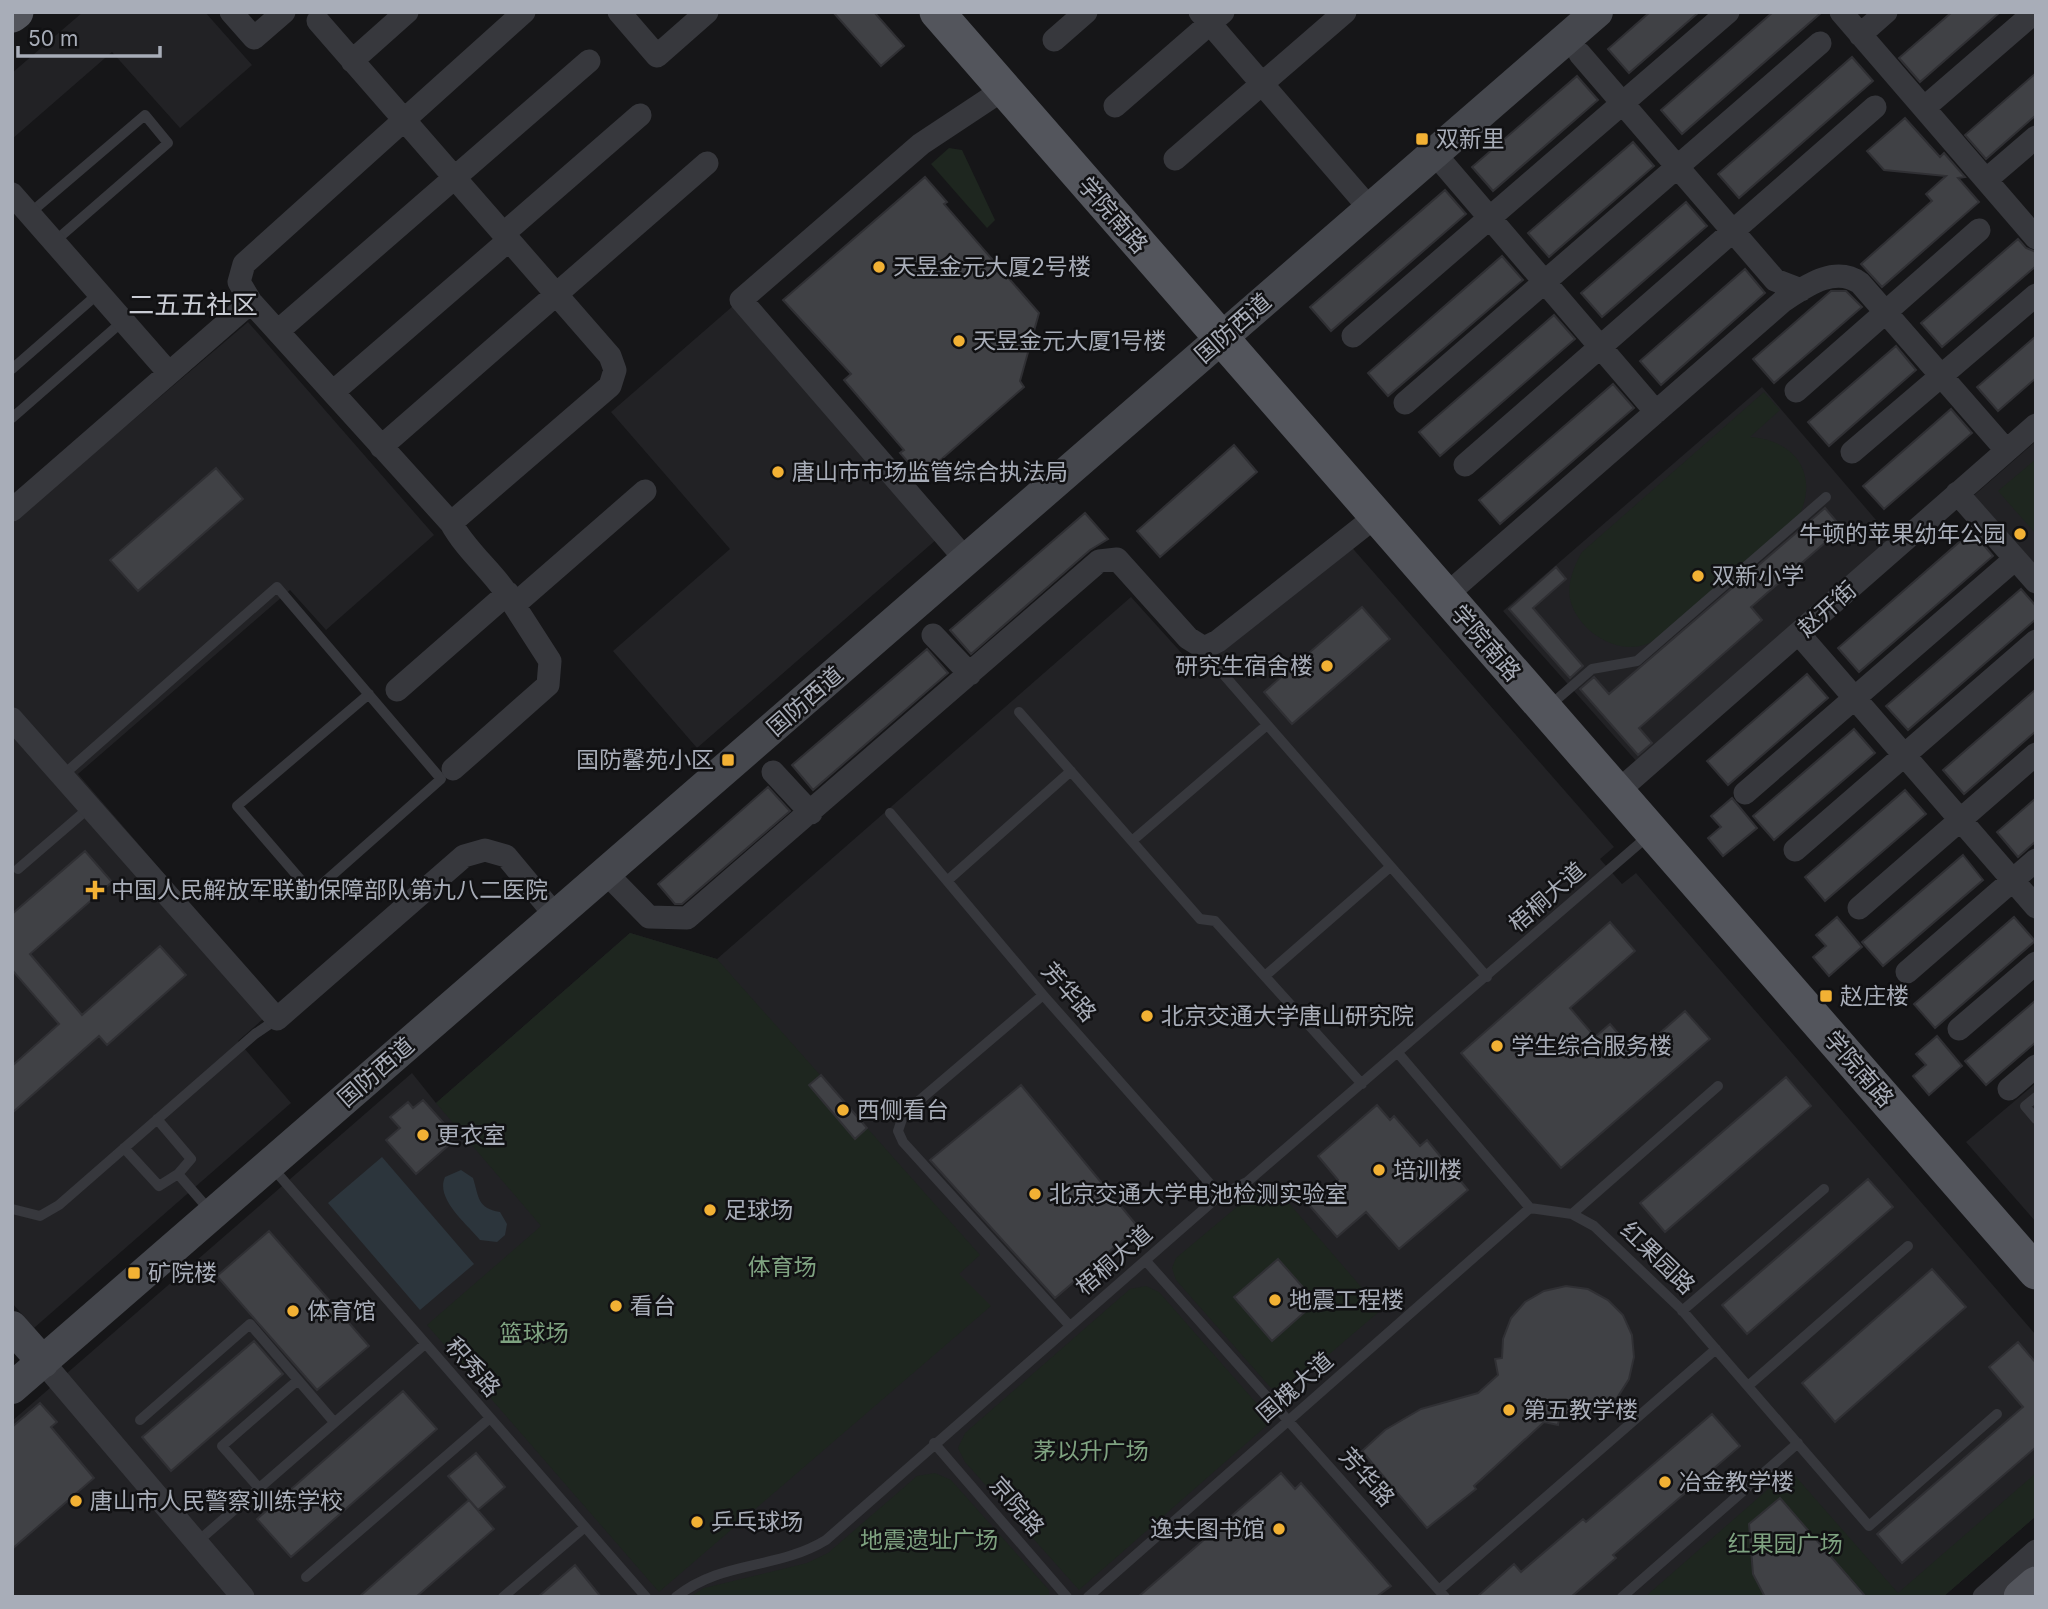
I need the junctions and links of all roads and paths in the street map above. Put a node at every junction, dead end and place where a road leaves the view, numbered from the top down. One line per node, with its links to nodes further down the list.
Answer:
1 (231, 12): 2 (street)
2 (284, 12)
3 (407, 12): 21 (street)
4 (524, 12): 30 (street)
5 (707, 12): 14 (street)
6 (937, 12): 24 (main road, 学院南路)
7 (1086, 12): 18 (street)
8 (1345, 12): 23 (street)
9 (1597, 12): 32 (street, 国防西道)
10 (1728, 12): 25 (street)
11 (1841, 12): 17 (street)
12 (1886, 12): 17 (street)
13 (2035, 12): 28 (street)
14 (631, 16)
15 (1211, 16): 23 (street); 26 (street)
16 (318, 21): 21 (street)
17 (1860, 35): 28 (street)
18 (1054, 40)
19 (1820, 43): 35 (street)
20 (1580, 54): 25 (street)
21 (352, 61): 30 (street)
22 (589, 61): 36 (street)
23 (1262, 84): 33 (street); 39 (street)
24 (1004, 89): 57 (main road, 学院南路); 79 (street)
25 (1622, 104): 35 (street); 41 (street)
26 (1115, 106)
27 (1875, 107): 43 (street)
28 (1924, 108): 37 (street)
29 (640, 115): 44 (street)
30 (403, 120): 36 (street); 52 (street)
31 (2036, 138): 37 (street)
32 (1435, 154): 39 (street, 国防西道); 41 (street)
33 (1175, 159)
34 (707, 163): 50 (street)
35 (1676, 167): 43 (street); 47 (street)
36 (454, 178): 44 (street); 55 (street)
37 (1986, 180): 45 (street)
38 (12, 194): 40 (street)
39 (1371, 210): 57 (street, 国防西道)
40 (29, 215): 46 (street); 46 (lane)
41 (1489, 218): 47 (street); 56 (street)
42 (1979, 230): 53 (street)
43 (1732, 232): 48 (street); 58 (street)
44 (506, 237): 50 (street); 63 (street)
45 (2036, 238)
46 (54, 242): 49 (street)
47 (1544, 281): 58 (street); 64 (street)
48 (1801, 290): 53 (street); 65 (street)
49 (99, 293): 54 (street); 59 (lane)
50 (556, 293): 68 (street); 77 (street)
51 (2036, 295): 61 (street)
52 (251, 302): 55 (street); 60 (street)
53 (1885, 313): 61 (street); 62 (street)
54 (123, 321): 60 (street); 66 (lane)
55 (278, 331): 63 (street)
56 (1353, 336)
57 (1220, 339): 76 (main road, 学院南路); 79 (street, 国防西道)
58 (1600, 347): 65 (street); 71 (street)
59 (12, 369)
60 (169, 373): 75 (street)
61 (1941, 376): 69 (street); 70 (street)
62 (1796, 391)
63 (332, 392): 68 (street)
64 (1405, 403)
65 (1656, 412): 81 (street)
66 (13, 416)
67 (2036, 425): 69 (street, 赵开街)
68 (382, 447): 77 (street)
69 (2006, 450): 73 (street, 赵开街)
70 (1852, 452)
71 (1465, 465)
72 (645, 491): 82 (street)
73 (1957, 493): 78 (street); 83 (street, 赵开街)
74 (1826, 497): 91 (lane)
75 (12, 510)
76 (1375, 517): 81 (main road, 学院南路); 87 (street)
77 (451, 523): 82 (street)
78 (2015, 559): 80 (street); 90 (street)
79 (967, 561): 113 (street, 国防西道)
80 (2036, 582)
81 (1445, 596): 91 (main road, 学院南路)
82 (511, 599): 88 (street); 97 (street)
83 (1799, 634): 90 (street); 101 (street, 赵开街)
84 (933, 635): 87 (street)
85 (2036, 641): 96 (street)
86 (1217, 667): 94 (lane)
87 (970, 674): 104 (street)
88 (397, 690)
89 (369, 694): 89 (lane); 100 (lane)
90 (1855, 698): 96 (street); 102 (street)
91 (1545, 710): 101 (main road, 学院南路)
92 (1019, 712): 98 (lane)
93 (12, 719): 100 (street)
94 (1267, 725): 108 (lane); 111 (lane)
95 (2036, 754): 106 (street)
96 (1905, 755): 106 (street); 109 (street)
97 (453, 769)
98 (1071, 771): 108 (lane); 115 (lane)
99 (773, 772): 104 (street)
100 (62, 776): 103 (street)
101 (1617, 792): 107 (main road, 学院南路)
102 (1745, 793)
103 (90, 807): 112 (lane); 124 (street)
104 (811, 813): 113 (street)
105 (890, 813): 115 (lane, 芳华路)
106 (1961, 820): 114 (street); 117 (street)
107 (1653, 832): 122 (lane, 梧桐大道); 145 (main road, 学院南路)
108 (1132, 841): 121 (lane)
109 (1796, 850)
110 (2036, 860): 114 (street)
111 (1390, 867): 121 (lane); 122 (lane)
112 (18, 869)
113 (606, 873): 118 (street, 国防西道)
114 (2013, 880): 116 (street); 120 (street)
115 (947, 881): 123 (lane, 芳华路)
116 (2036, 907)
117 (1859, 908)
118 (556, 916): 124 (street); 135 (street, 国防西道)
119 (2036, 963): 125 (street)
120 (1907, 972)
121 (1266, 975): 128 (lane)
122 (1487, 978): 126 (lane, 梧桐大道)
123 (1043, 995): 138 (lane, 芳华路); 147 (lane)
124 (277, 1019): 132 (lane)
125 (1959, 1029)
126 (1398, 1053): 128 (lane, 梧桐大道); 139 (lane)
127 (2036, 1066): 130 (street)
128 (1362, 1084): 138 (lane, 梧桐大道)
129 (1718, 1086): 142 (lane)
130 (2009, 1089)
131 (2036, 1097): 133 (lane)
132 (157, 1119): 134 (lane); 136 (lane)
133 (2036, 1119)
134 (124, 1147): 136 (lane); 140 (lane)
135 (270, 1164): 141 (street, 国防西道); 149 (lane, 积秀路)
136 (178, 1174): 141 (lane)
137 (1824, 1189): 146 (lane)
138 (1220, 1195): 144 (lane, 梧桐大道)
139 (1530, 1208): 142 (lane, 红果园路); 158 (lane, 国槐大道)
140 (12, 1209)
141 (213, 1214): 151 (street, 国防西道)
142 (1572, 1214): 146 (lane, 红果园路)
143 (1908, 1247): 153 (lane)
144 (1146, 1261): 147 (lane, 梧桐大道); 158 (lane, 芳华路)
145 (2036, 1272)
146 (1682, 1311): 150 (lane, 红果园路)
147 (1070, 1326): 160 (lane, 梧桐大道)
148 (12, 1327): 151 (street)
149 (425, 1344): 156 (lane, 积秀路); 159 (lane)
150 (1716, 1349): 153 (lane, 红果园路); 168 (lane)
151 (43, 1362): 154 (street, 国防西道); 164 (street)
152 (298, 1380): 157 (lane); 159 (lane); 162 (lane)
153 (1748, 1386): 161 (lane, 红果园路)
154 (12, 1388)
155 (1997, 1415): 161 (lane, 红果园路)
156 (490, 1418): 163 (lane, 积秀路); 166 (lane)
157 (140, 1420)
158 (1289, 1421): 168 (lane, 芳华路); 174 (lane, 国槐大道)
159 (334, 1422): 162 (lane)
160 (934, 1443): 172 (lane, 梧桐大道); 173 (lane, 京院路)
161 (1798, 1443): 175 (lane)
162 (259, 1488): 164 (lane)
163 (585, 1527): 170 (lane); 171 (lane, 积秀路)
164 (196, 1543): 169 (street)
165 (2036, 1551): 176 (street)
166 (306, 1577)
167 (2036, 1584): 177 (main road)
168 (1442, 1593)
169 (243, 1597)
170 (503, 1597)
171 (646, 1597)
172 (676, 1597)
173 (1068, 1597)
174 (1088, 1597)
175 (1622, 1597)
176 (1984, 1597)
177 (2021, 1597)

